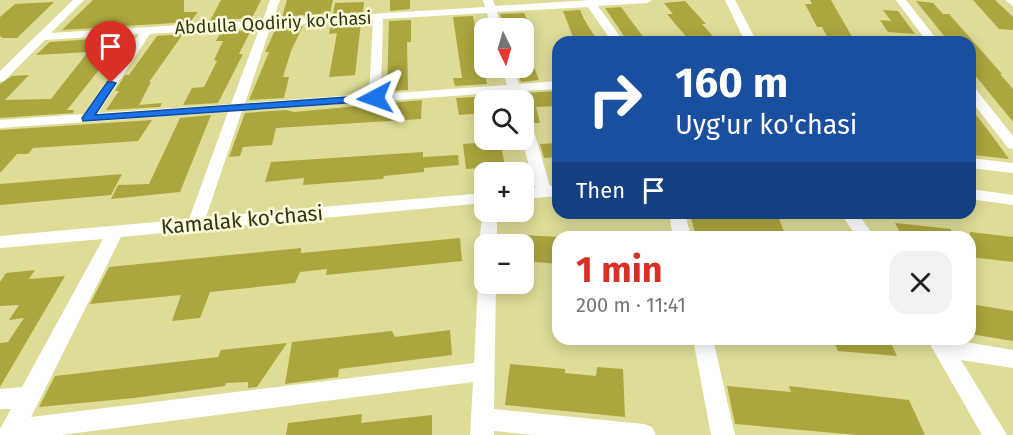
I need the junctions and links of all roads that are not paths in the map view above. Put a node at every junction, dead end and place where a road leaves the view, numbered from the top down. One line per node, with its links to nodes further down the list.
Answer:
1 (79, 0): 14 (street)
2 (275, 0): 9 (street)
3 (647, 0): 6 (street, Abdulla Qodiriy ko'chasi)
4 (730, 0): 12 (street)
5 (901, 0): 13 (street)
6 (591, 3): 7 (street, Abdulla Qodiriy ko'chasi); 11 (street)
7 (490, 5): 8 (street, Abdulla Qodiriy ko'chasi)
8 (378, 16): 9 (street, Abdulla Qodiriy ko'chasi); 19 (street)
9 (266, 23): 10 (street, Abdulla Qodiriy ko'chasi); 21 (street)
10 (147, 30): 14 (street, Abdulla Qodiriy ko'chasi); 22 (street)
11 (614, 36)
12 (748, 36)
13 (928, 36)
14 (43, 37): 15 (street)
15 (0, 78)
16 (552, 86): 17 (street)
17 (534, 90)
18 (474, 95): 19 (street)
19 (375, 98): 21 (street)
20 (976, 98): 24 (street)
21 (236, 108): 22 (street); 33 (street)
22 (87, 118): 23 (street)
23 (0, 124)
24 (1013, 146)
25 (534, 147): 28 (street)
26 (976, 164): 27 (street)
27 (1013, 168)
28 (551, 192): 29 (street)
29 (534, 193)
30 (976, 195): 32 (street)
31 (474, 199): 33 (street, Kamalak ko'chasi)
32 (1013, 200)
33 (195, 224): 34 (street, Kamalak ko'chasi)
34 (116, 231): 35 (street, Kamalak ko'chasi); 42 (street)
35 (0, 242)
36 (488, 294): 41 (street)
37 (704, 345): 47 (street)
38 (941, 345): 48 (street)
39 (950, 345): 40 (street)
40 (1013, 358)
41 (485, 371): 44 (street); 45 (street)
42 (28, 397): 43 (street); 45 (street)
43 (0, 399)
44 (483, 427): 46 (street)
45 (10, 432)
46 (644, 435)
47 (723, 435)
48 (995, 435)

